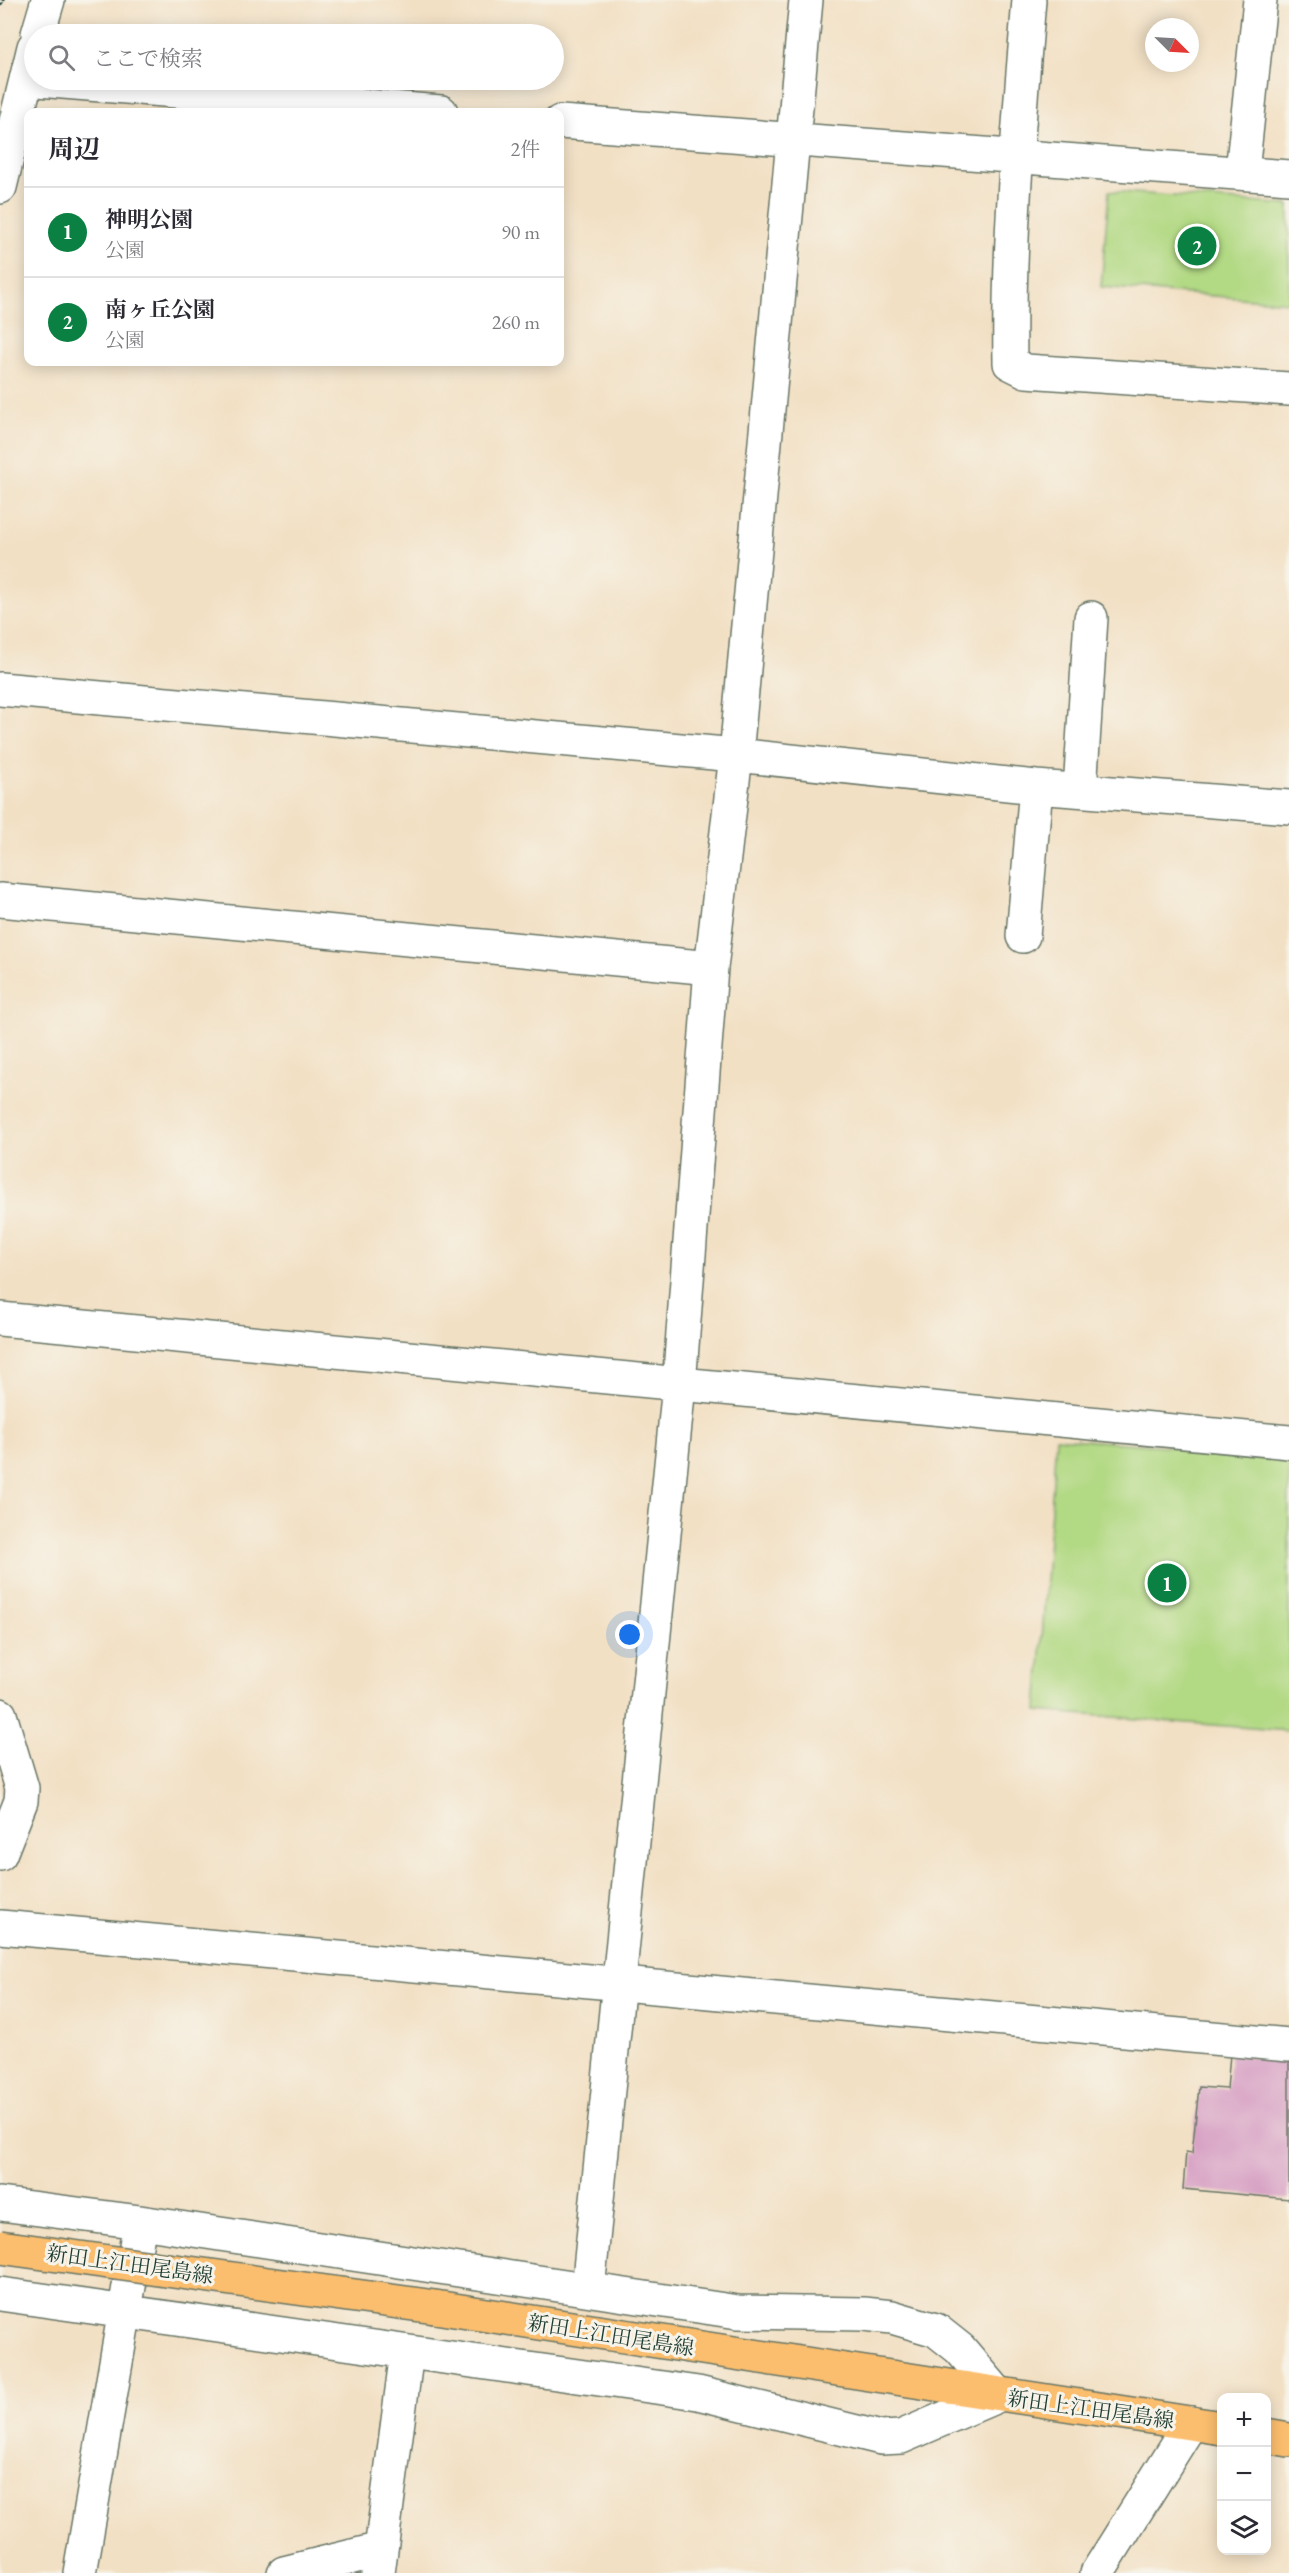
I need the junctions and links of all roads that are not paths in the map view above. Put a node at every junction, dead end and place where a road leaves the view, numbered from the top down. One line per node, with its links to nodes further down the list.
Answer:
1 (48, 0): 5 (street)
2 (806, 0): 10 (street)
3 (1029, 0): 11 (street)
4 (1260, 0): 12 (street)
5 (41, 24)
6 (28, 90): 14 (street)
7 (222, 90): 8 (street)
8 (401, 108)
9 (564, 122): 10 (street)
10 (793, 141): 11 (street); 18 (street)
11 (1016, 157): 12 (street); 15 (street)
12 (1242, 172): 13 (street)
13 (1289, 177)
14 (0, 187)
15 (1289, 389)
16 (1091, 618): 20 (street)
17 (0, 689): 18 (street)
18 (736, 755): 19 (street); 24 (street)
19 (1036, 787): 20 (street); 23 (street)
20 (1080, 790): 21 (street)
21 (1289, 807)
22 (0, 900): 24 (street)
23 (1023, 936)
24 (711, 968): 26 (street)
25 (0, 1319): 26 (street)
26 (679, 1385): 27 (street); 31 (street)
27 (1289, 1442)
28 (0, 1715): 29 (street)
29 (0, 1854)
30 (0, 1927): 31 (street)
31 (618, 1982): 32 (street); 36 (street)
32 (1289, 2045)
33 (0, 2204): 34 (street)
34 (140, 2222): 36 (street); 38 (street)
35 (0, 2247): 40 (main road, 新田上江田尾島線, bridge)
36 (588, 2289): 40 (street)
37 (0, 2294): 38 (street)
38 (125, 2312): 39 (street); 45 (street)
39 (407, 2352): 40 (street); 44 (street)
40 (999, 2395): 41 (main road, 新田上江田尾島線)
41 (1206, 2426): 47 (street)
42 (1271, 2437): 43 (main road)
43 (1289, 2440)
44 (380, 2561): 46 (street)
45 (80, 2573)
46 (284, 2573)
47 (1098, 2573)

